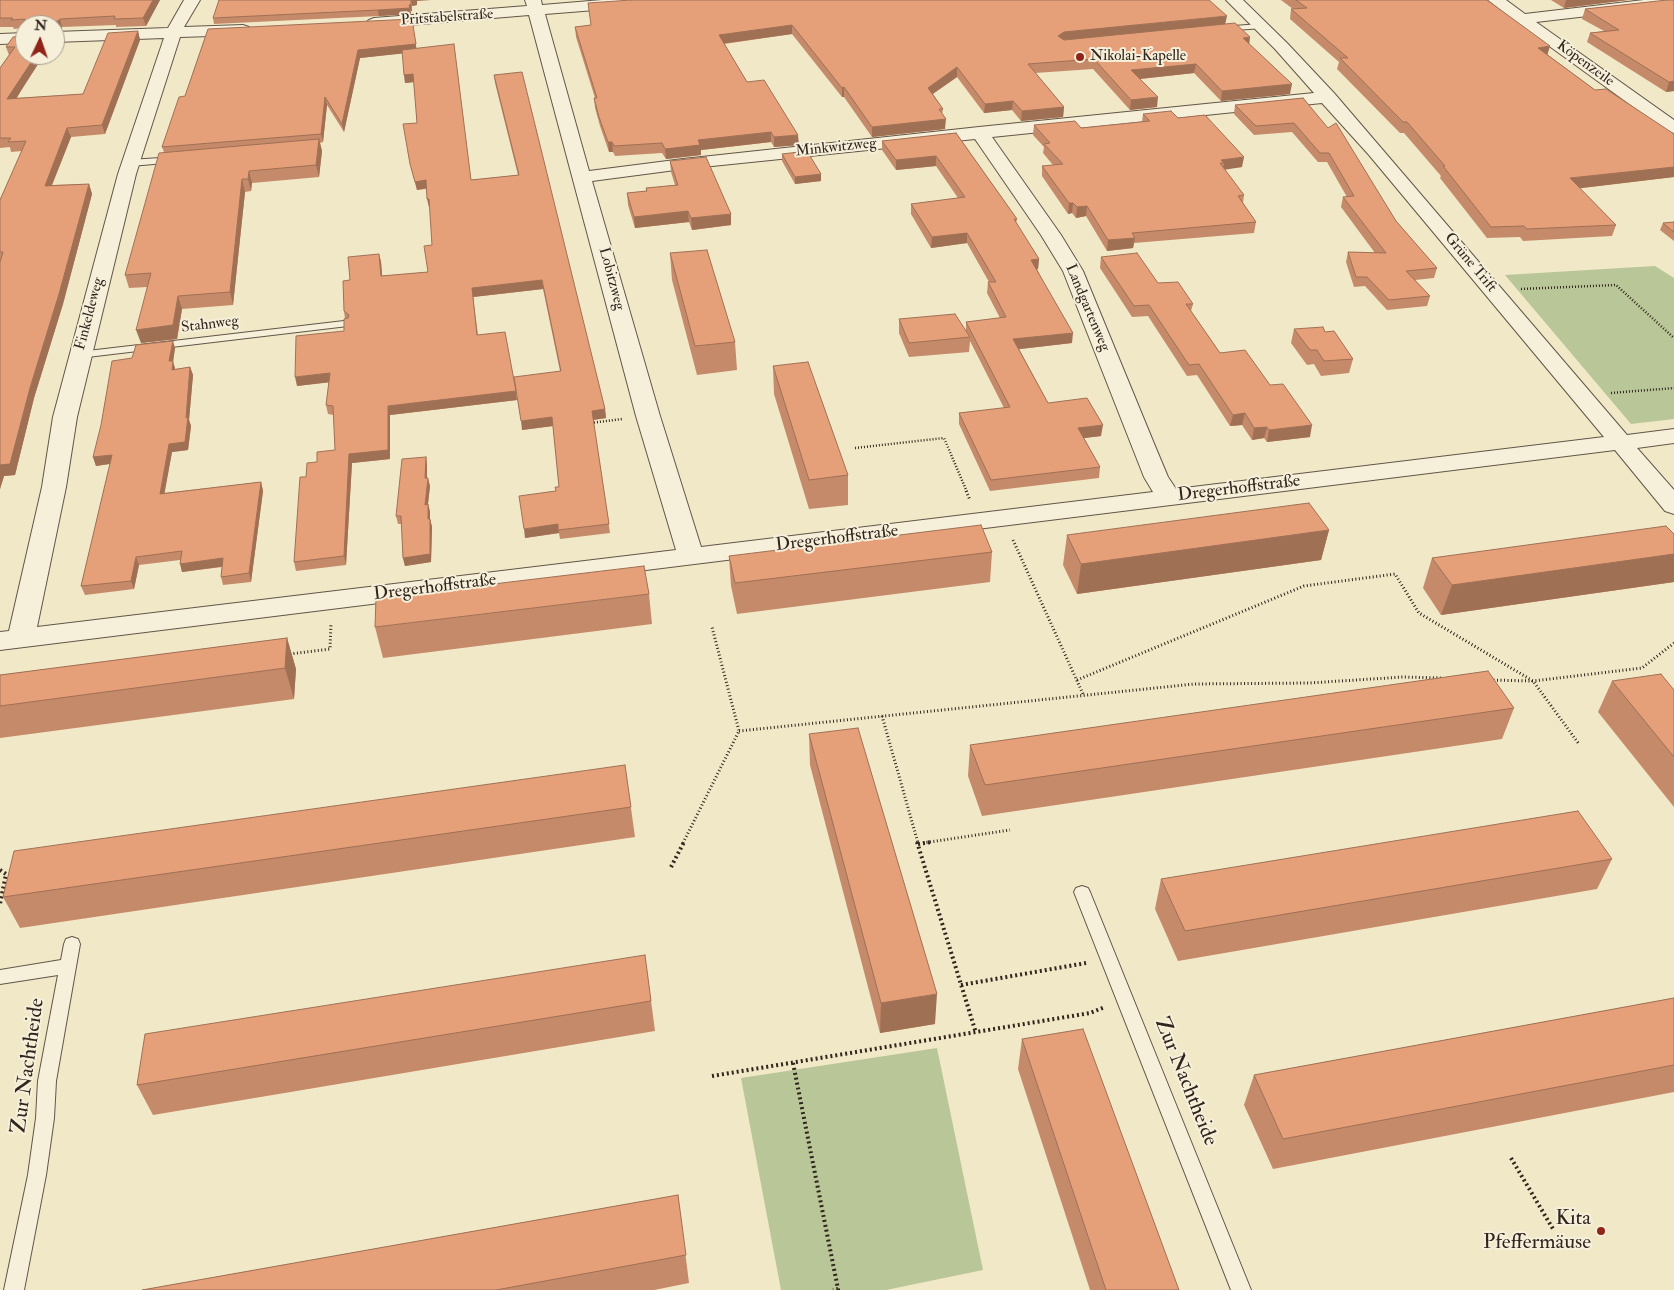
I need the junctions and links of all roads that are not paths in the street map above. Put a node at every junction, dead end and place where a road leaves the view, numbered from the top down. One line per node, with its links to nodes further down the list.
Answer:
1 (192, 0): 12 (street, Finkeldeweg)
2 (659, 0): 6 (street, Pritstabelstraße)
3 (1234, 0): 9 (street, Grüne Trift)
4 (1496, 0): 7 (street, Köpenzeile)
5 (1674, 1): 7 (street)
6 (534, 5): 8 (street, Pritstabelstraße); 21 (street, Lobitzweg)
7 (1521, 19): 17 (street, Köpenzeile)
8 (362, 24)
9 (1260, 26): 11 (lane); 16 (street, Grüne Trift)
10 (254, 29): 12 (street)
11 (1213, 30)
12 (174, 32): 13 (street); 20 (street, Finkeldeweg)
13 (65, 37)
14 (15, 38): 15 (street)
15 (0, 39)
16 (1328, 97): 18 (street, Minkwitzweg); 25 (street, Grüne Trift)
17 (1674, 128)
18 (980, 132): 21 (street, Minkwitzweg); 26 (street, Landgartenweg)
19 (180, 159): 20 (lane)
20 (130, 164): 23 (street, Finkeldeweg)
21 (583, 177): 28 (street, Lobitzweg)
22 (344, 324): 23 (lane, Stahnweg)
23 (79, 355): 29 (street, Finkeldeweg)
24 (1674, 436): 25 (street, Dregerhoffstraße)
25 (1620, 443): 26 (street, Dregerhoffstraße); 27 (street, Grüne Trift)
26 (1169, 497): 28 (street, Dregerhoffstraße)
27 (1674, 506)
28 (691, 557): 29 (street, Dregerhoffstraße)
29 (11, 640)
30 (1082, 892): 35 (lane, Zur Nachtheide)
31 (72, 944): 32 (lane, Zur Nachtheide)
32 (68, 966): 33 (lane, Zur Nachtheide); 34 (lane, Zur Nachtheide)
33 (0, 977)
34 (14, 1290)
35 (1241, 1290)

